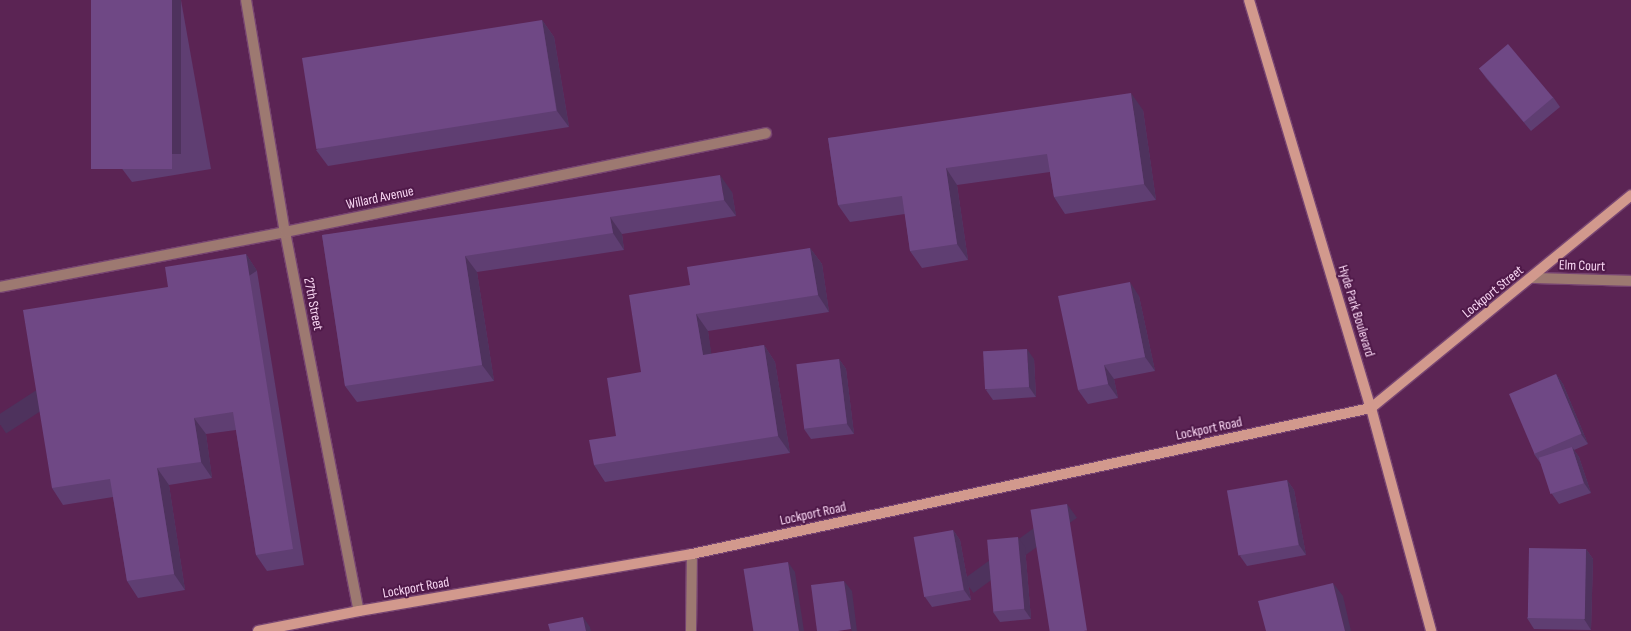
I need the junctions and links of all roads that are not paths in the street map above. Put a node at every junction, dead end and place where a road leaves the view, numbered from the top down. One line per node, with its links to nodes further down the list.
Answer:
1 (246, 0): 5 (street, 27th Street)
2 (1249, 0): 9 (street, Hyde Park Boulevard)
3 (766, 134): 5 (street, Willard Avenue)
4 (1631, 195): 6 (street, Lockport Street)
5 (284, 232): 8 (street, Willard Avenue); 11 (street, 27th Street)
6 (1532, 278): 7 (street, Elm Court); 9 (street, Lockport Street)
7 (1631, 282)
8 (0, 286)
9 (1371, 408): 10 (street, Lockport Road); 14 (street, Hyde Park Boulevard)
10 (692, 554): 11 (street, Lockport Road); 13 (street)
11 (359, 611): 12 (street, Lockport Road)
12 (258, 631)
13 (691, 631)
14 (1431, 631)

